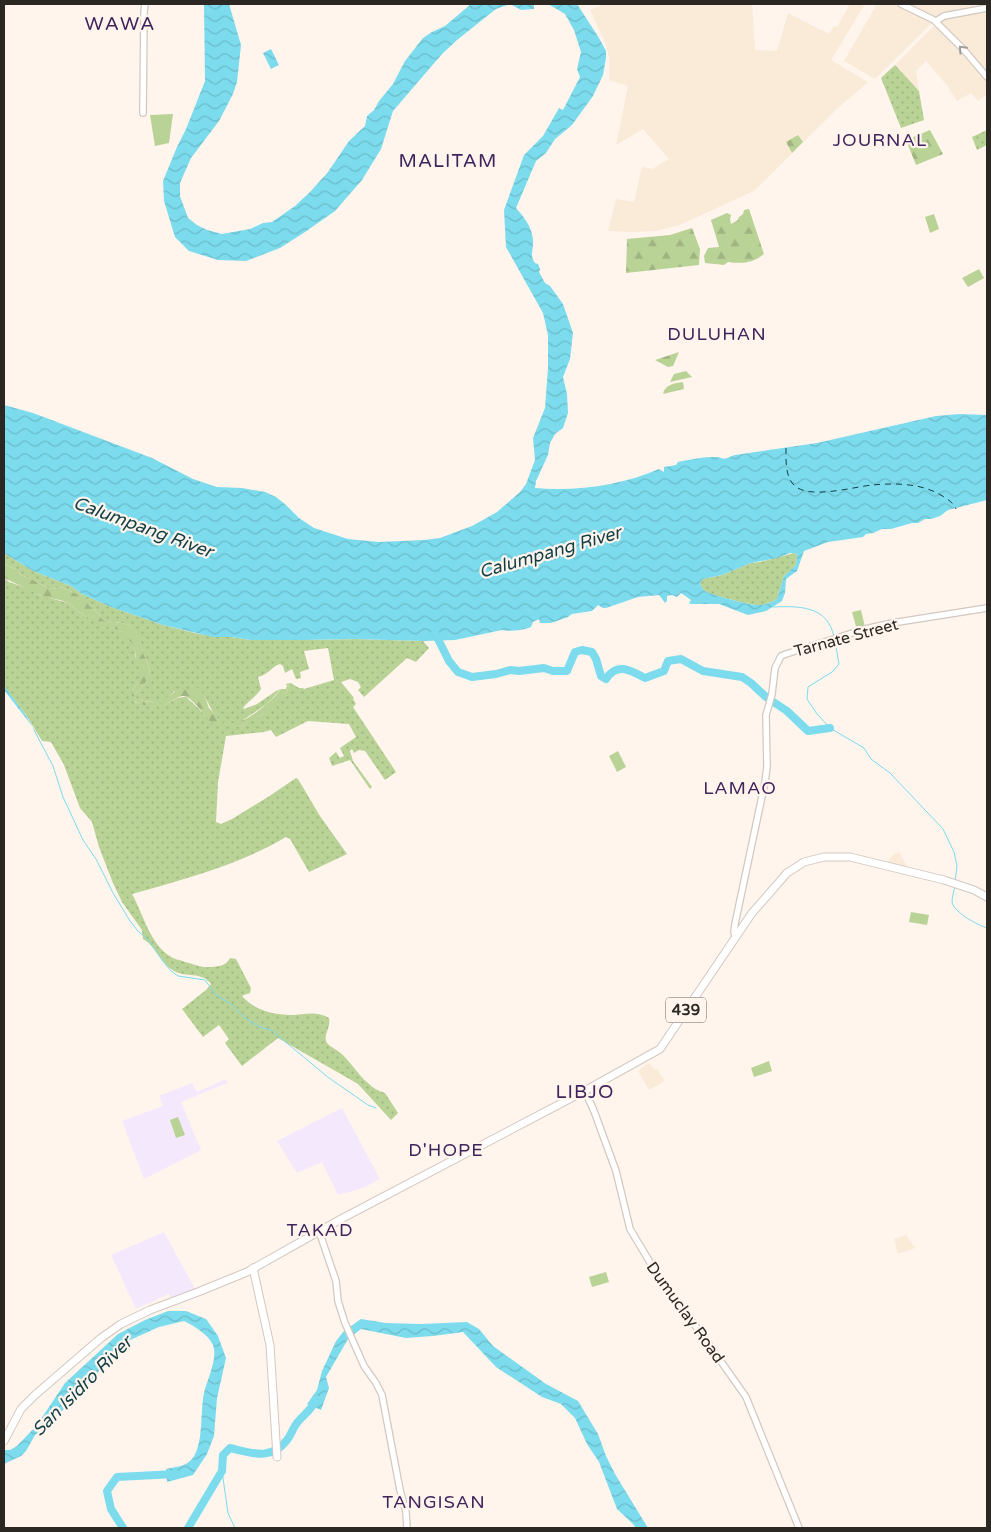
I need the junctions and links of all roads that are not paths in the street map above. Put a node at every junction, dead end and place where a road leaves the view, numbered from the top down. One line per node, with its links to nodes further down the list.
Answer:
1 (145, 4): 6 (street)
2 (900, 4): 4 (street)
3 (987, 8): 4 (street)
4 (936, 21): 5 (street, one-way to 4)
5 (987, 77)
6 (143, 113)
7 (987, 608): 9 (street, Tarnate Street)
8 (987, 897): 9 (main road, 439)
9 (735, 937): 10 (main road, 439)
10 (585, 1091): 11 (main road, 439); 16 (street, Dumuclay Road)
11 (318, 1231): 12 (main road, 439); 15 (street)
12 (253, 1268): 13 (main road, 439); 14 (main road)
13 (4, 1442)
14 (277, 1457)
15 (407, 1528)
16 (799, 1528)

